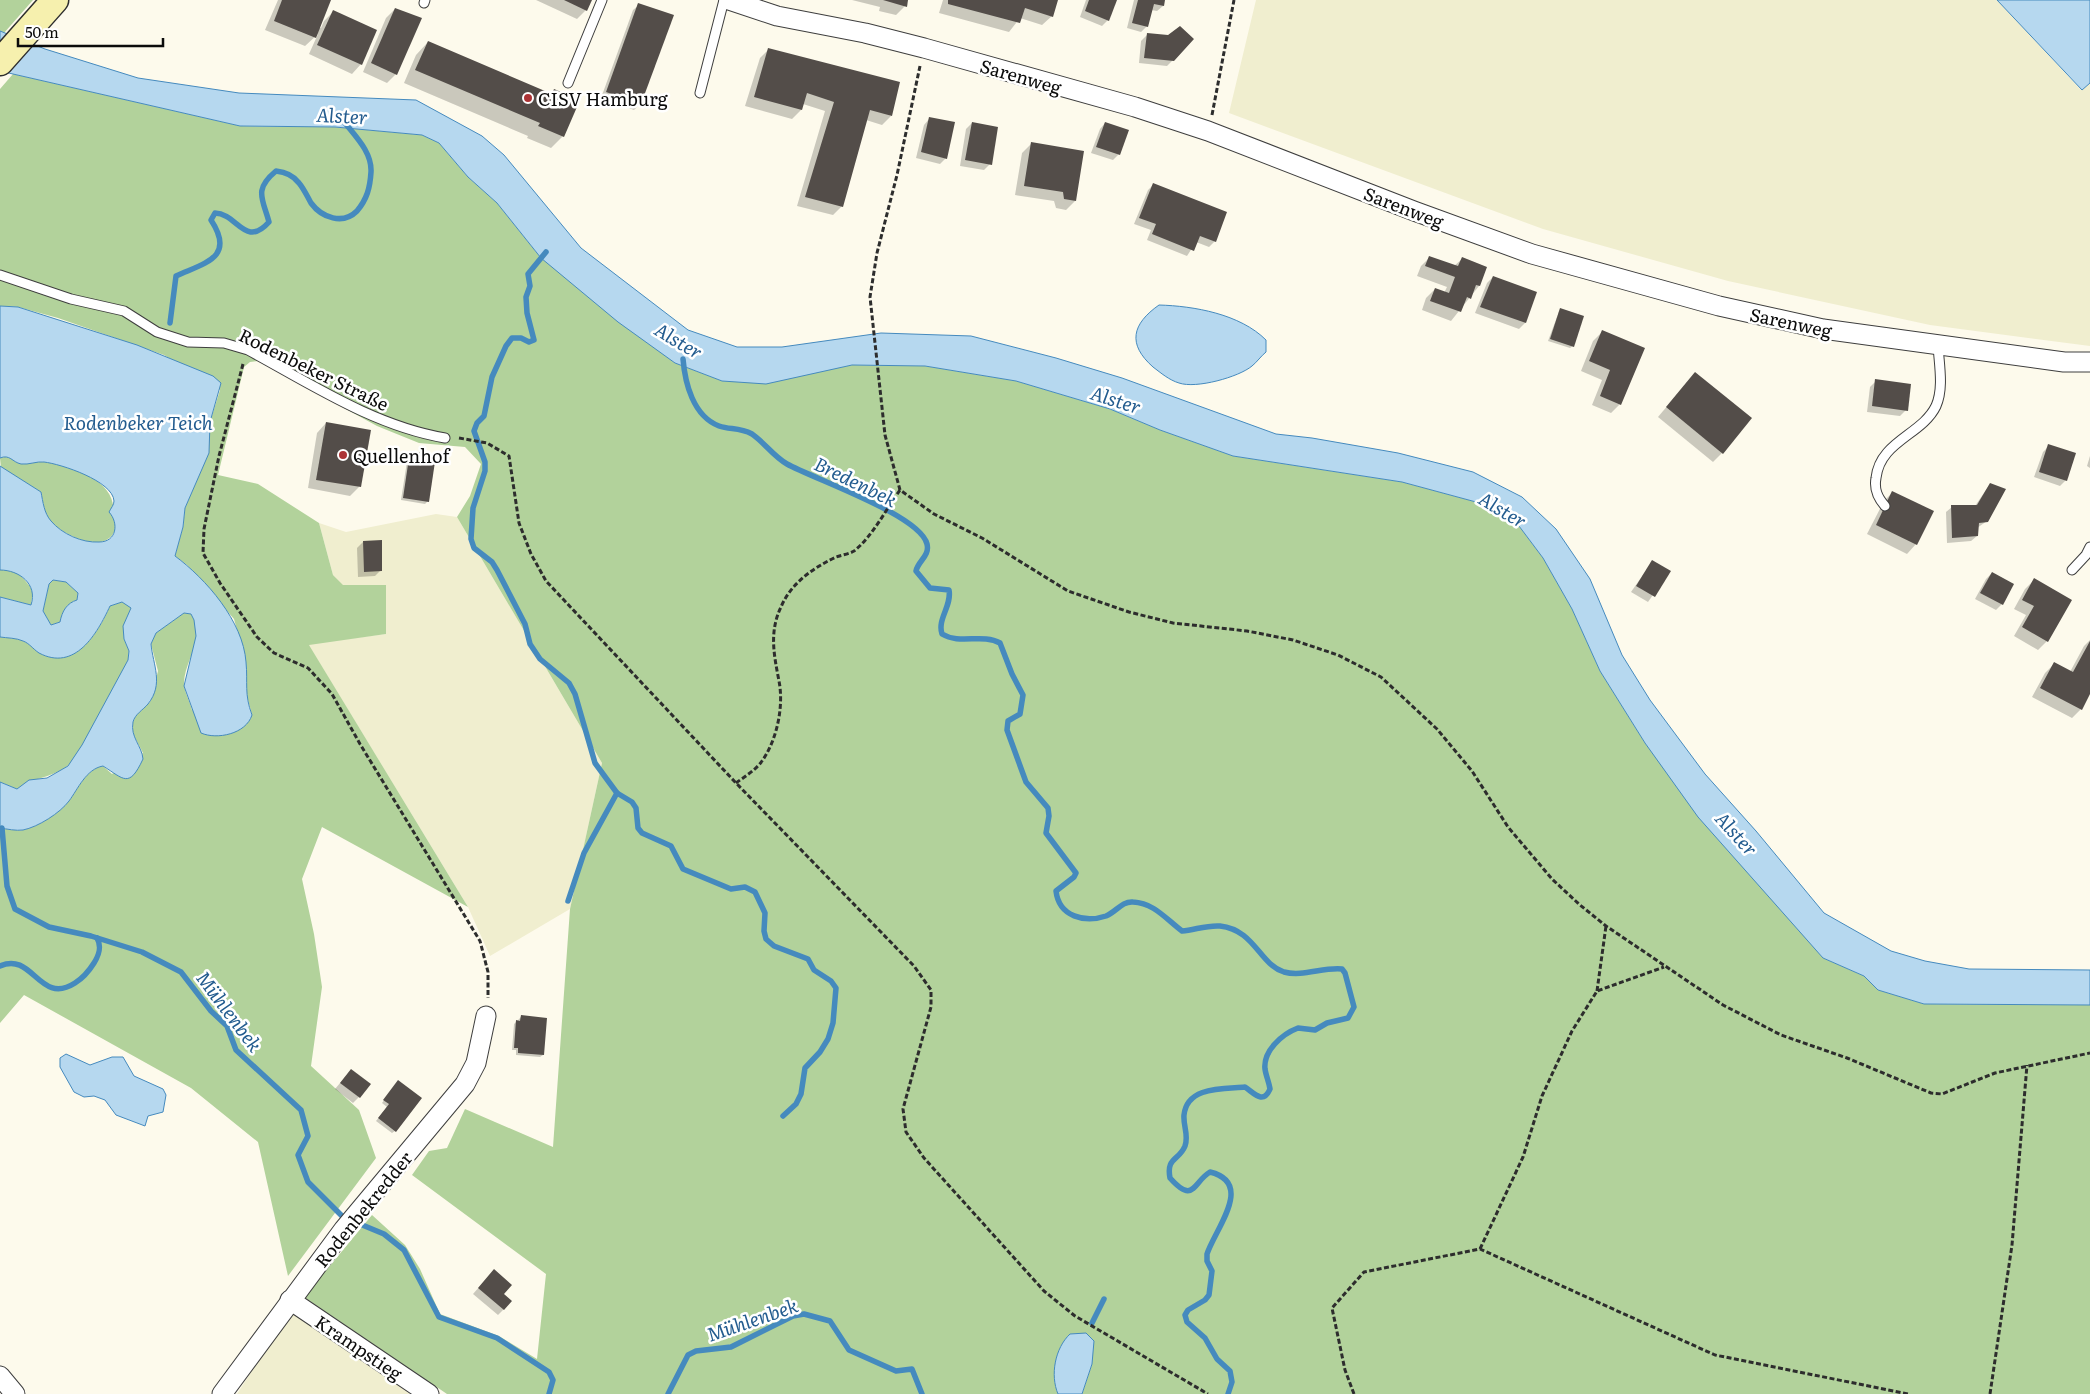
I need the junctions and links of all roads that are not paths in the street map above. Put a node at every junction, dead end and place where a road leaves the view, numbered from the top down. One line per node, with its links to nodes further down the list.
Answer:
1 (55, 0): 5 (street)
2 (602, 0): 6 (lane)
3 (724, 0): 7 (lane)
4 (729, 0): 9 (street, Sarenweg)
5 (0, 62)
6 (568, 83)
7 (700, 93)
8 (0, 275): 11 (lane, Rodenbeker Straße)
9 (1938, 344): 10 (street, Sarenweg); 12 (lane)
10 (2090, 362)
11 (445, 438)
12 (1885, 506)
13 (2090, 547): 14 (lane)
14 (2072, 570)
15 (486, 1016): 16 (street, Rodenbekredder)
16 (290, 1300): 19 (street, Rodenbekredder); 20 (street, Krampstieg)
17 (0, 1376): 18 (street)
18 (15, 1394)
19 (222, 1394)
20 (429, 1394)

